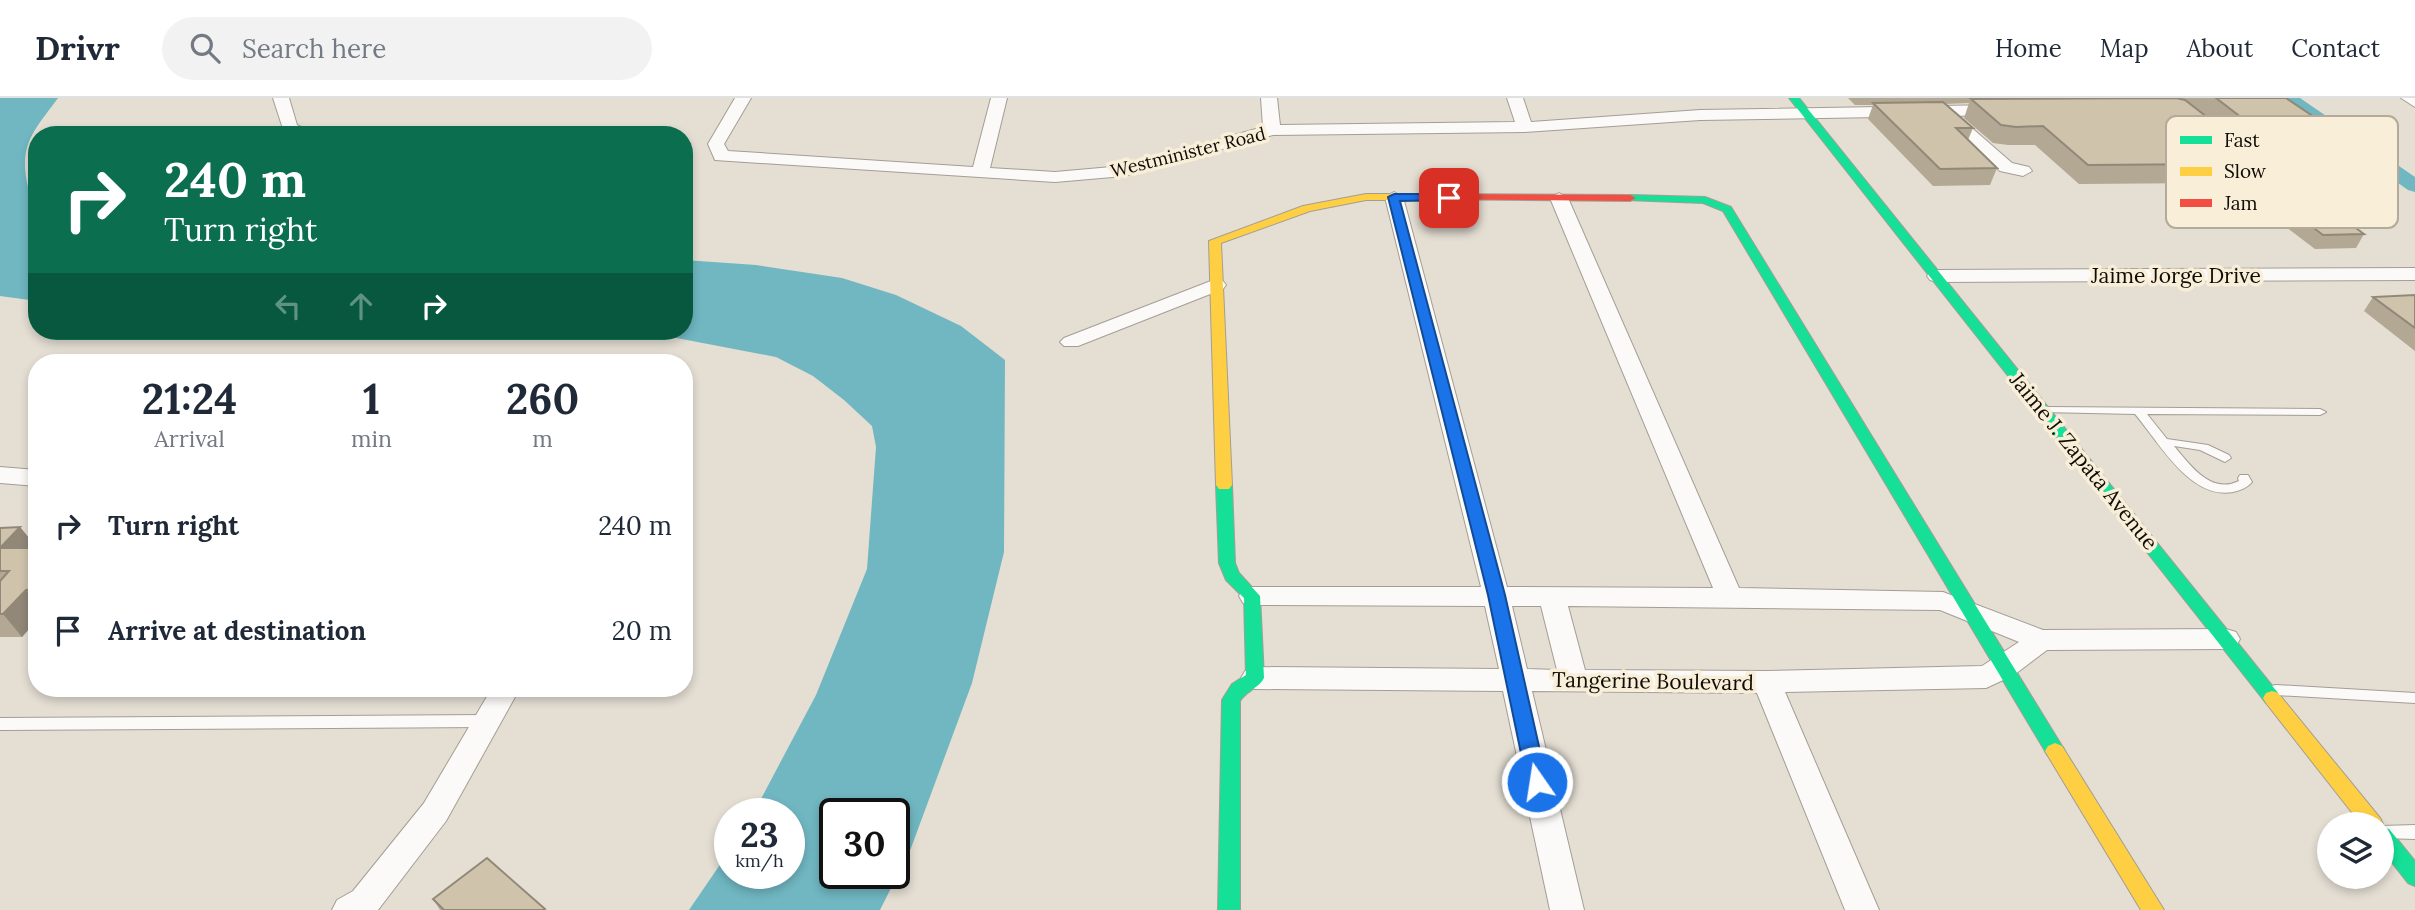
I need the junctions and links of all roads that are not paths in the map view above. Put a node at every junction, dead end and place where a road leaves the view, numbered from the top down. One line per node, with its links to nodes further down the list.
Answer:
1 (281, 98): 14 (street)
2 (743, 98): 18 (street, Westminister Road)
3 (999, 98): 18 (street)
4 (1269, 98): 16 (street)
5 (1515, 98): 15 (street)
6 (1794, 98): 12 (street, Jaime J. Zapata Avenue)
7 (2409, 98): 8 (street)
8 (2415, 102)
9 (2165, 108): 13 (street)
10 (2012, 110): 11 (street, Westminister Road)
11 (1943, 111): 12 (street, Westminister Road); 17 (street)
12 (1806, 112): 15 (street, Westminister Road); 22 (street, Jaime J. Zapata Avenue)
13 (2187, 116)
14 (289, 126)
15 (1525, 127): 16 (street, Westminister Road)
16 (1272, 130): 18 (street, Westminister Road)
17 (2023, 171)
18 (980, 172)
19 (1394, 197): 20 (street); 23 (street); 33 (street)
20 (1559, 198): 36 (street); 37 (street)
21 (2415, 274): 22 (street, Jaime Jorge Drive)
22 (1937, 276): 25 (street, Jaime J. Zapata Avenue)
23 (1216, 285): 24 (street); 34 (street)
24 (1071, 342)
25 (2043, 410): 26 (lane); 38 (street, Jaime J. Zapata Avenue)
26 (2138, 411): 27 (lane); 28 (lane)
27 (2320, 412)
28 (2166, 442): 29 (lane); 32 (lane)
29 (2225, 458)
30 (0, 475): 31 (street)
31 (28, 477)
32 (2244, 478)
33 (1496, 595): 34 (street); 35 (street); 42 (street)
34 (1252, 596): 41 (street)
35 (1552, 596): 36 (street); 43 (street)
36 (1730, 597): 37 (street)
37 (1967, 610): 39 (street); 40 (street)
38 (2226, 639): 39 (street); 45 (street, Jaime J. Zapata Avenue)
39 (2041, 640): 40 (street, Tangerine Boulevard)
40 (2004, 668): 44 (street, Tangerine Boulevard); 61 (street)
41 (1255, 678): 42 (street, Tangerine Boulevard); 54 (street)
42 (1513, 679): 43 (street, Tangerine Boulevard); 59 (street)
43 (1574, 680): 44 (street, Tangerine Boulevard)
44 (1767, 682): 60 (street)
45 (2266, 689): 47 (lane); 50 (street, Jaime J. Zapata Avenue)
46 (501, 697): 48 (street)
47 (2415, 698)
48 (487, 721): 49 (lane); 56 (street)
49 (0, 724)
50 (2363, 812)
51 (2415, 832): 52 (lane)
52 (2394, 833)
53 (2394, 849): 55 (street)
54 (1227, 867): 57 (street); 58 (street)
55 (2415, 877)
56 (349, 910)
57 (1209, 910)
58 (1229, 910)
59 (1567, 910)
60 (1862, 910)
61 (2153, 910)

